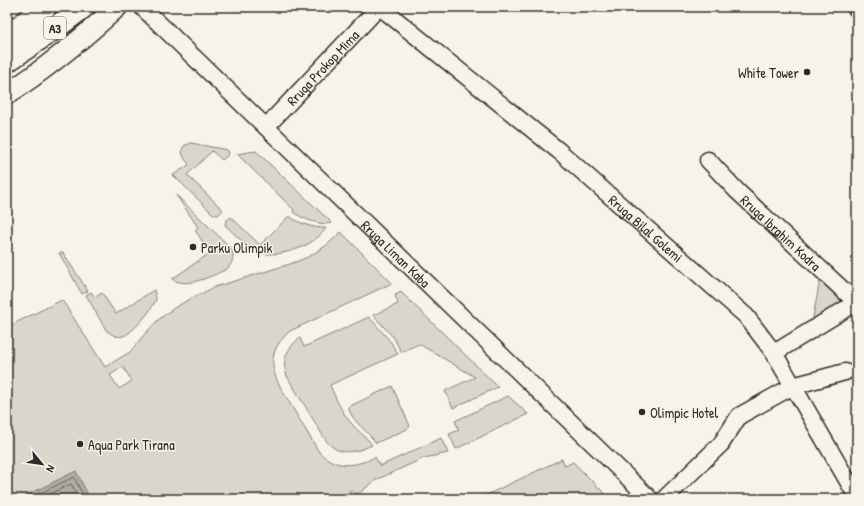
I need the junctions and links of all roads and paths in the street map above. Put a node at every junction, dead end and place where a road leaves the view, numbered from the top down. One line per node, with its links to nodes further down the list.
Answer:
1 (45, 7): 6 (highway, A3)
2 (82, 7): 7 (highway, A3)
3 (117, 7): 8 (main road)
4 (142, 7): 9 (street, Rruga Liman Kaba)
5 (379, 7): 9 (street, Rruga Prokop Mima); 12 (street, Rruga Bilal Golemi)
6 (7, 37)
7 (7, 61)
8 (7, 94)
9 (266, 127): 16 (street, Rruga Liman Kaba)
10 (708, 160): 11 (street, Rruga Ibrahim Kodra)
11 (857, 302): 12 (street)
12 (774, 353): 14 (street, Rruga Bilal Golemi)
13 (845, 372): 14 (street)
14 (793, 386): 15 (street, Rruga Bilal Golemi); 17 (street)
15 (857, 497)
16 (650, 499)
17 (664, 499)

